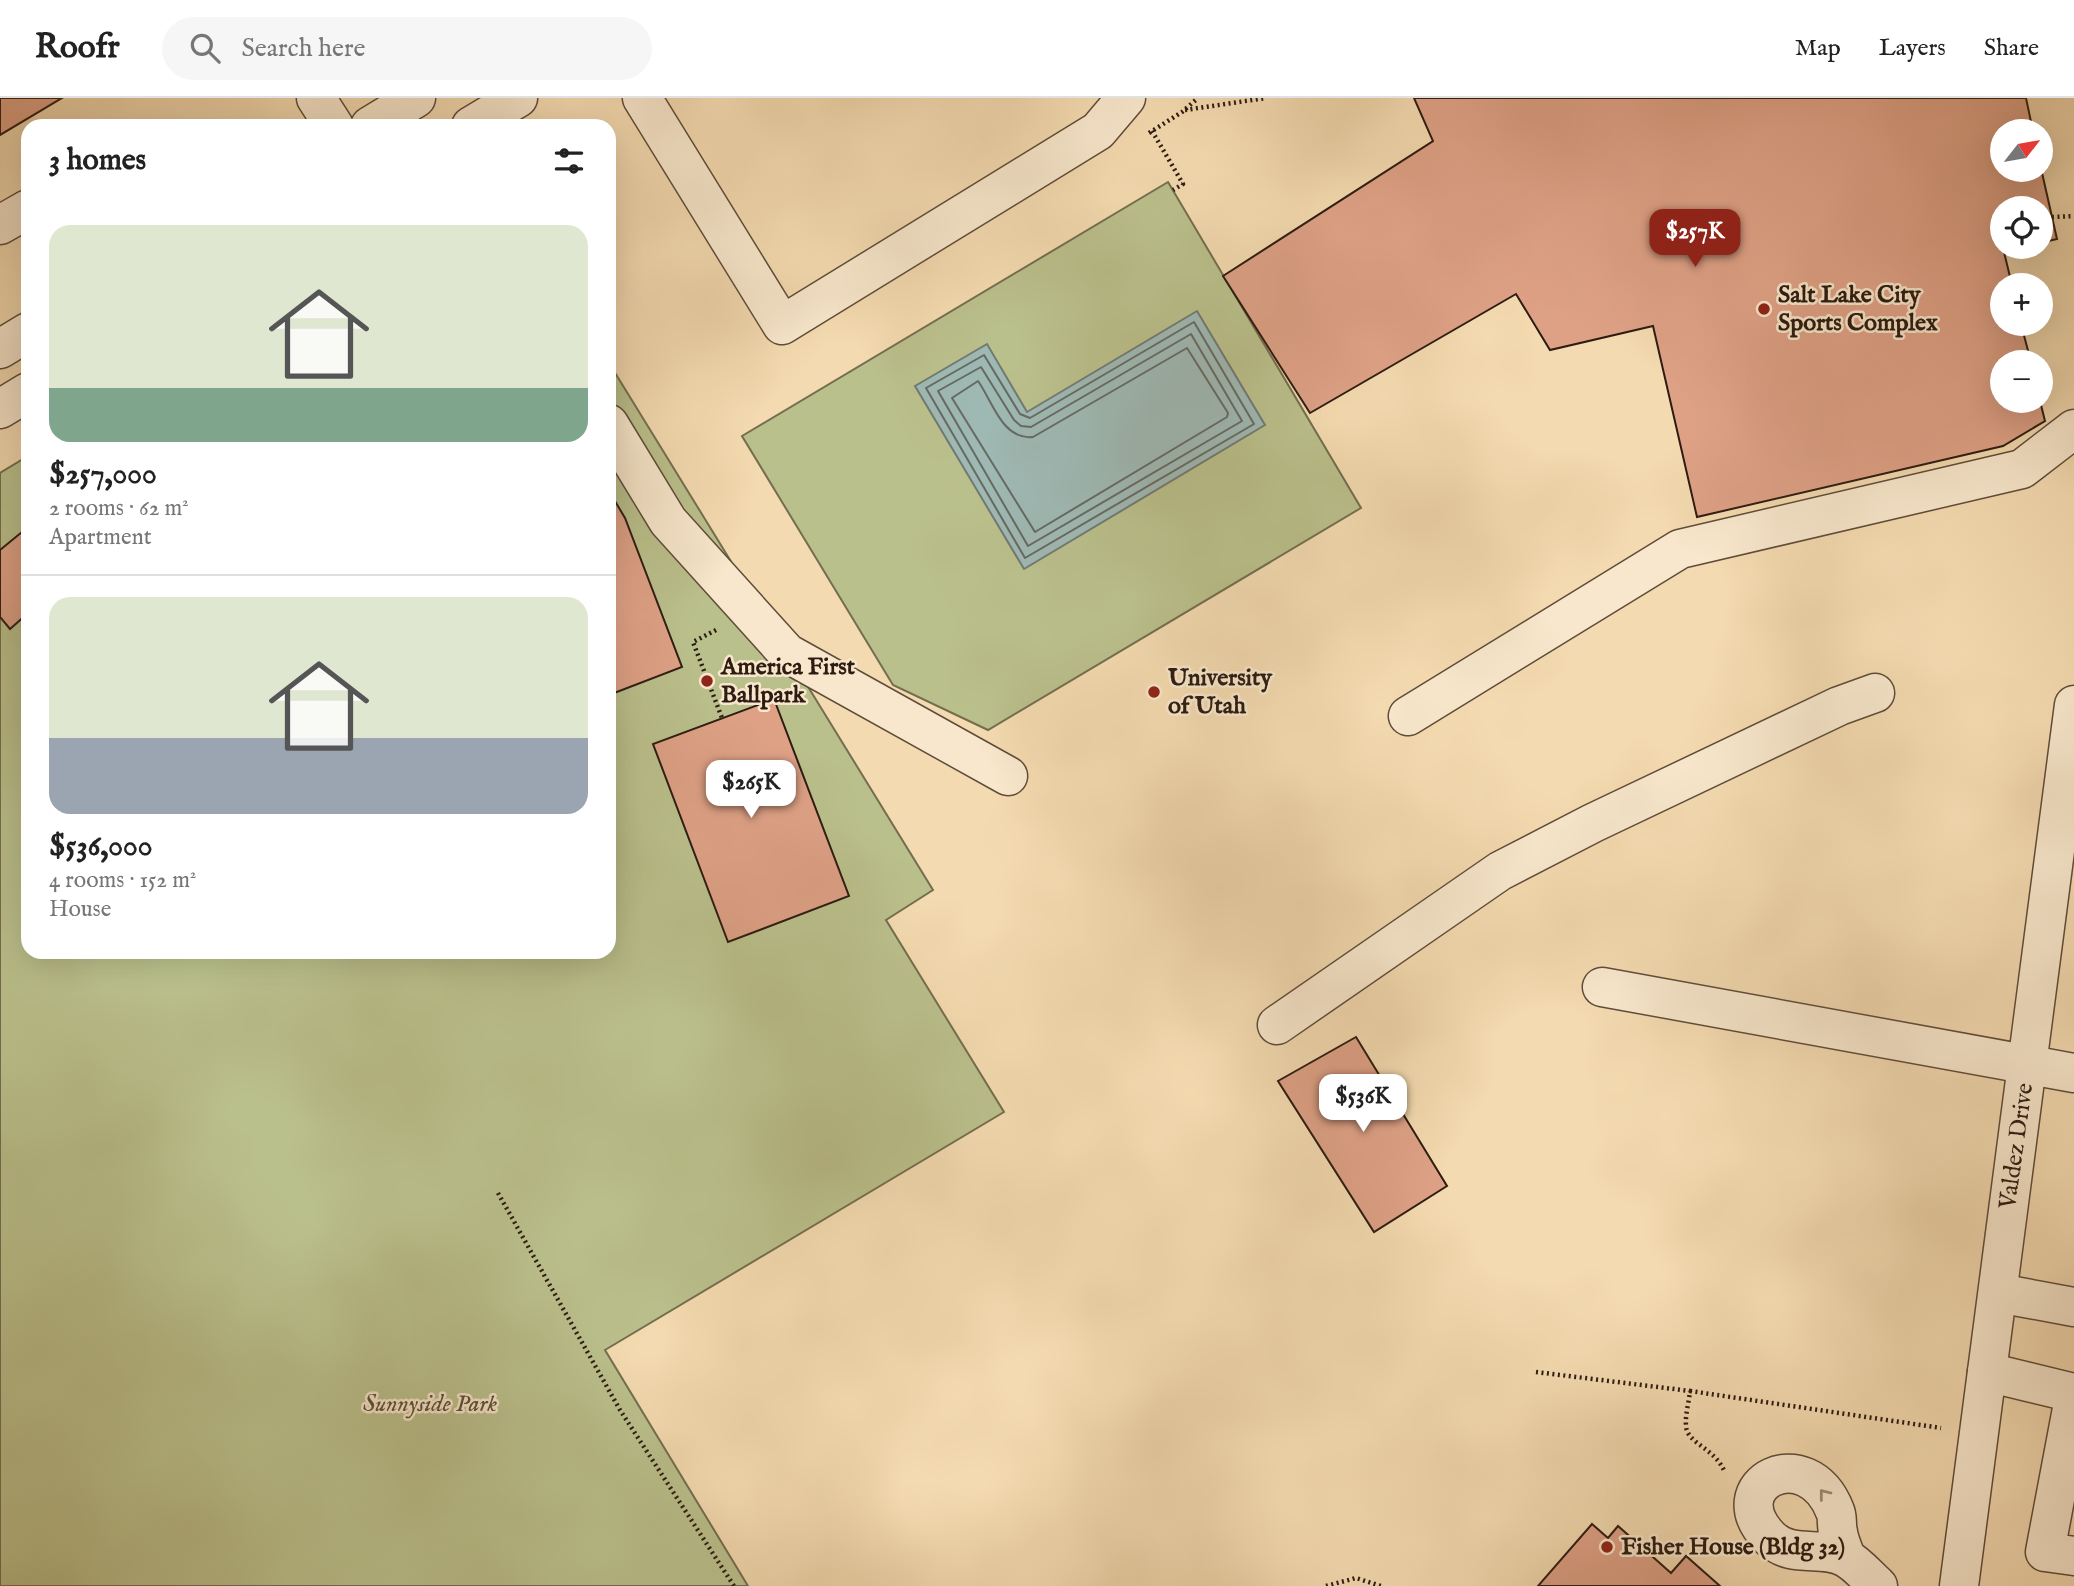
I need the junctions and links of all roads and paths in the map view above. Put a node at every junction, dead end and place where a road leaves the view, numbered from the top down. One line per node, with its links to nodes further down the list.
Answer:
1 (316, 98): 8 (street)
2 (518, 98): 10 (street)
3 (642, 98): 4 (street)
4 (1126, 98)
5 (1266, 98): 7 (path)
6 (418, 106): 9 (street)
7 (1184, 110)
8 (330, 119)
9 (387, 119)
10 (483, 119)
11 (1152, 131): 12 (path)
12 (1173, 190)
13 (21, 213): 16 (street)
14 (2074, 216): 15 (path)
15 (2053, 217)
16 (0, 225)
17 (21, 336): 18 (street)
18 (0, 349)
19 (21, 396): 20 (street)
20 (0, 409)
21 (2074, 429): 26 (street)
22 (616, 436): 28 (street)
23 (705, 638): 27 (path)
24 (1875, 693): 30 (street)
25 (2074, 705): 31 (street, Valdez Drive)
26 (1408, 716)
27 (722, 718)
28 (1008, 776)
29 (1602, 988): 31 (street)
30 (1277, 1025)
31 (2028, 1065): 32 (street); 34 (street, Valdez Drive)
32 (2074, 1073)
33 (498, 1193): 44 (path)
34 (1998, 1293): 35 (street); 37 (street, Valdez Drive)
35 (2074, 1307)
36 (1536, 1371): 38 (path)
37 (1987, 1372): 39 (street); 48 (street, Valdez Drive)
38 (1690, 1391): 40 (path); 41 (path)
39 (2074, 1395): 42 (street)
40 (1951, 1429)
41 (1727, 1483)
42 (2074, 1556)
43 (1846, 1558): 47 (street)
44 (734, 1586)
45 (1325, 1586): 46 (path)
46 (1381, 1586)
47 (1878, 1586)
48 (1959, 1586)

